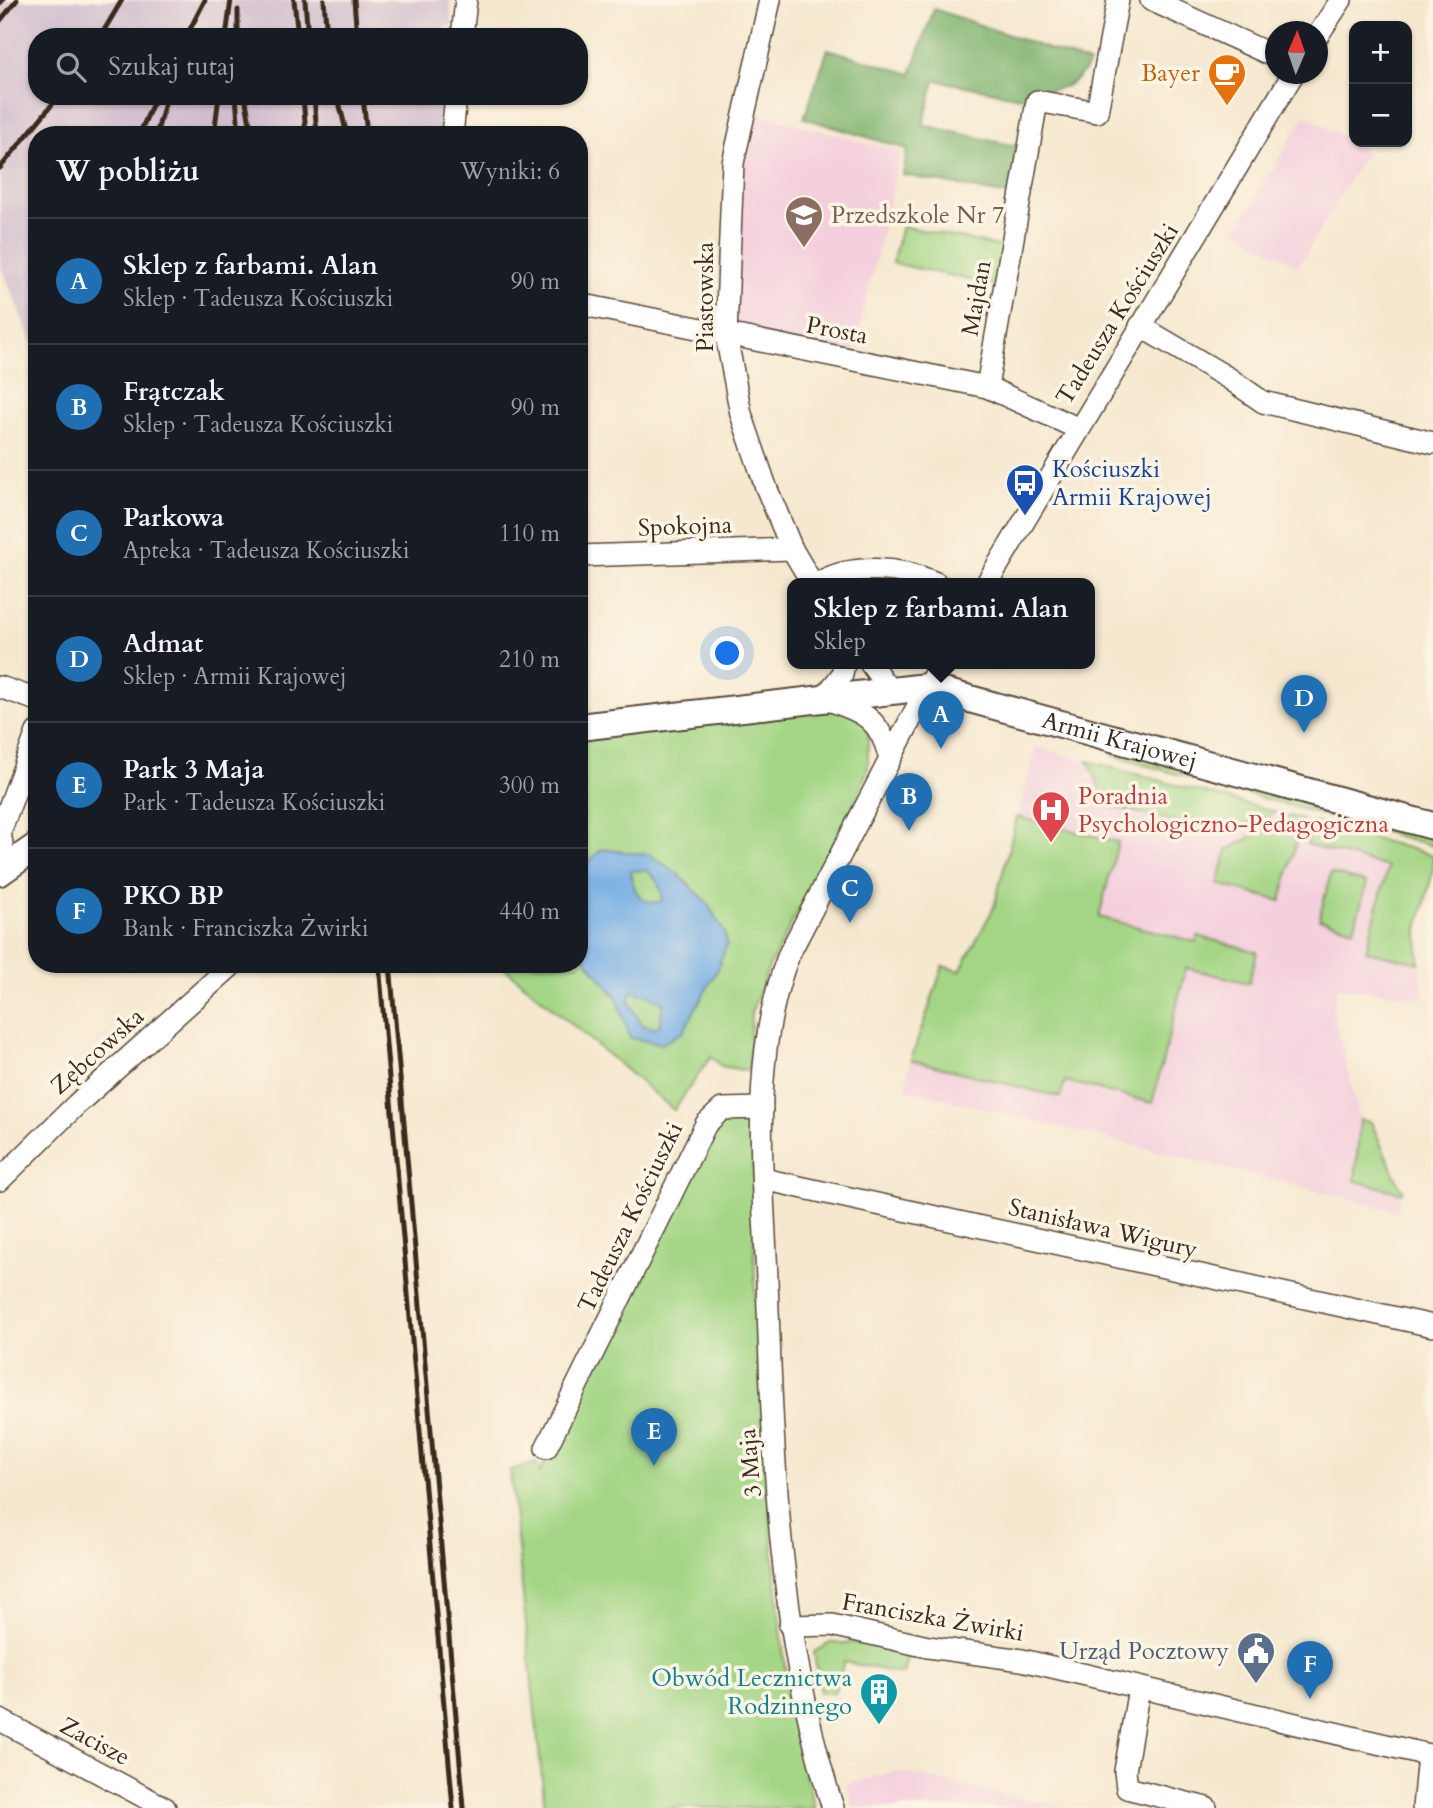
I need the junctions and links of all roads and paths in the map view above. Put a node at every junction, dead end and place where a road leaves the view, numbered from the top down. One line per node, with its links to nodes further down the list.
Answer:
1 (466, 0): 7 (street)
2 (770, 0): 14 (street, Piastowska)
3 (1118, 0): 15 (street, Majdan)
4 (1151, 0): 8 (street)
5 (1341, 0): 6 (street)
6 (1328, 21)
7 (463, 28)
8 (1265, 52)
9 (1287, 84): 13 (street, Tadeusza Kościuszki)
10 (455, 105): 11 (street)
11 (453, 126)
12 (588, 306): 14 (street, Prosta)
13 (1140, 326): 16 (street, Tadeusza Kościuszki); 17 (street)
14 (726, 335): 15 (street, Prosta); 18 (street, Piastowska)
15 (987, 387): 16 (street, Prosta)
16 (1077, 428): 23 (street, Tadeusza Kościuszki)
17 (1433, 443)
18 (792, 549): 19 (street, Spokojna); 20 (street, Piastowska)
19 (588, 556)
20 (809, 578)
21 (828, 578): 22 (street)
22 (923, 578)
23 (989, 578)
24 (843, 669): 31 (street)
25 (874, 669): 29 (street)
26 (936, 669): 28 (street)
27 (0, 687): 30 (street)
28 (926, 687): 29 (street); 33 (street); 35 (street, Armii Krajowej)
29 (890, 691): 31 (street)
30 (28, 697)
31 (824, 698): 32 (street); 33 (street)
32 (588, 726)
33 (889, 756): 39 (street)
34 (28, 757): 37 (street)
35 (1433, 826)
36 (28, 852): 37 (street)
37 (3, 870)
38 (223, 973): 41 (street, Zębcowska)
39 (762, 1108): 40 (street, 3 Maja); 43 (street, Tadeusza Kościuszki)
40 (763, 1179): 42 (street, Stanisława Wigury); 44 (street, 3 Maja)
41 (0, 1180)
42 (1433, 1326)
43 (546, 1448)
44 (790, 1626): 45 (street, Franciszka Żwirki); 49 (street, 3 Maja)
45 (1139, 1688): 47 (street, Franciszka Żwirki); 50 (street)
46 (0, 1720): 48 (street, Zacisze)
47 (1430, 1755): 51 (street)
48 (165, 1808)
49 (833, 1808)
50 (1206, 1808)
51 (1423, 1808)

